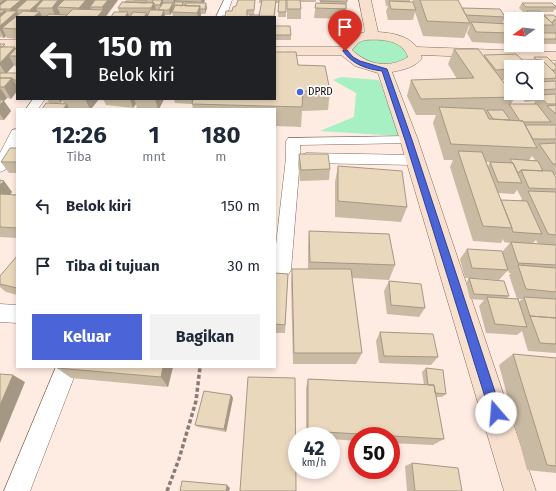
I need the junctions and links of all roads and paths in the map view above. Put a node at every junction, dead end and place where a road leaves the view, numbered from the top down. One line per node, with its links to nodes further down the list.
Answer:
1 (228, 0): 3 (street)
2 (365, 0): 4 (main road)
3 (221, 16)
4 (372, 36): 7 (main road); 9 (main road)
5 (0, 44): 6 (main road)
6 (16, 44)
7 (414, 50): 10 (main road); 11 (main road)
8 (276, 51): 9 (main road)
9 (345, 51): 11 (main road)
10 (556, 56)
11 (384, 69): 13 (main road)
12 (16, 135): 15 (street)
13 (411, 150): 14 (street); 14 (street); 23 (main road)
14 (294, 158): 16 (street)
15 (0, 167)
16 (282, 270)
17 (0, 313): 18 (street)
18 (16, 314)
19 (67, 368): 21 (street)
20 (200, 368): 22 (path)
21 (17, 491)
22 (167, 491)
23 (520, 491)

